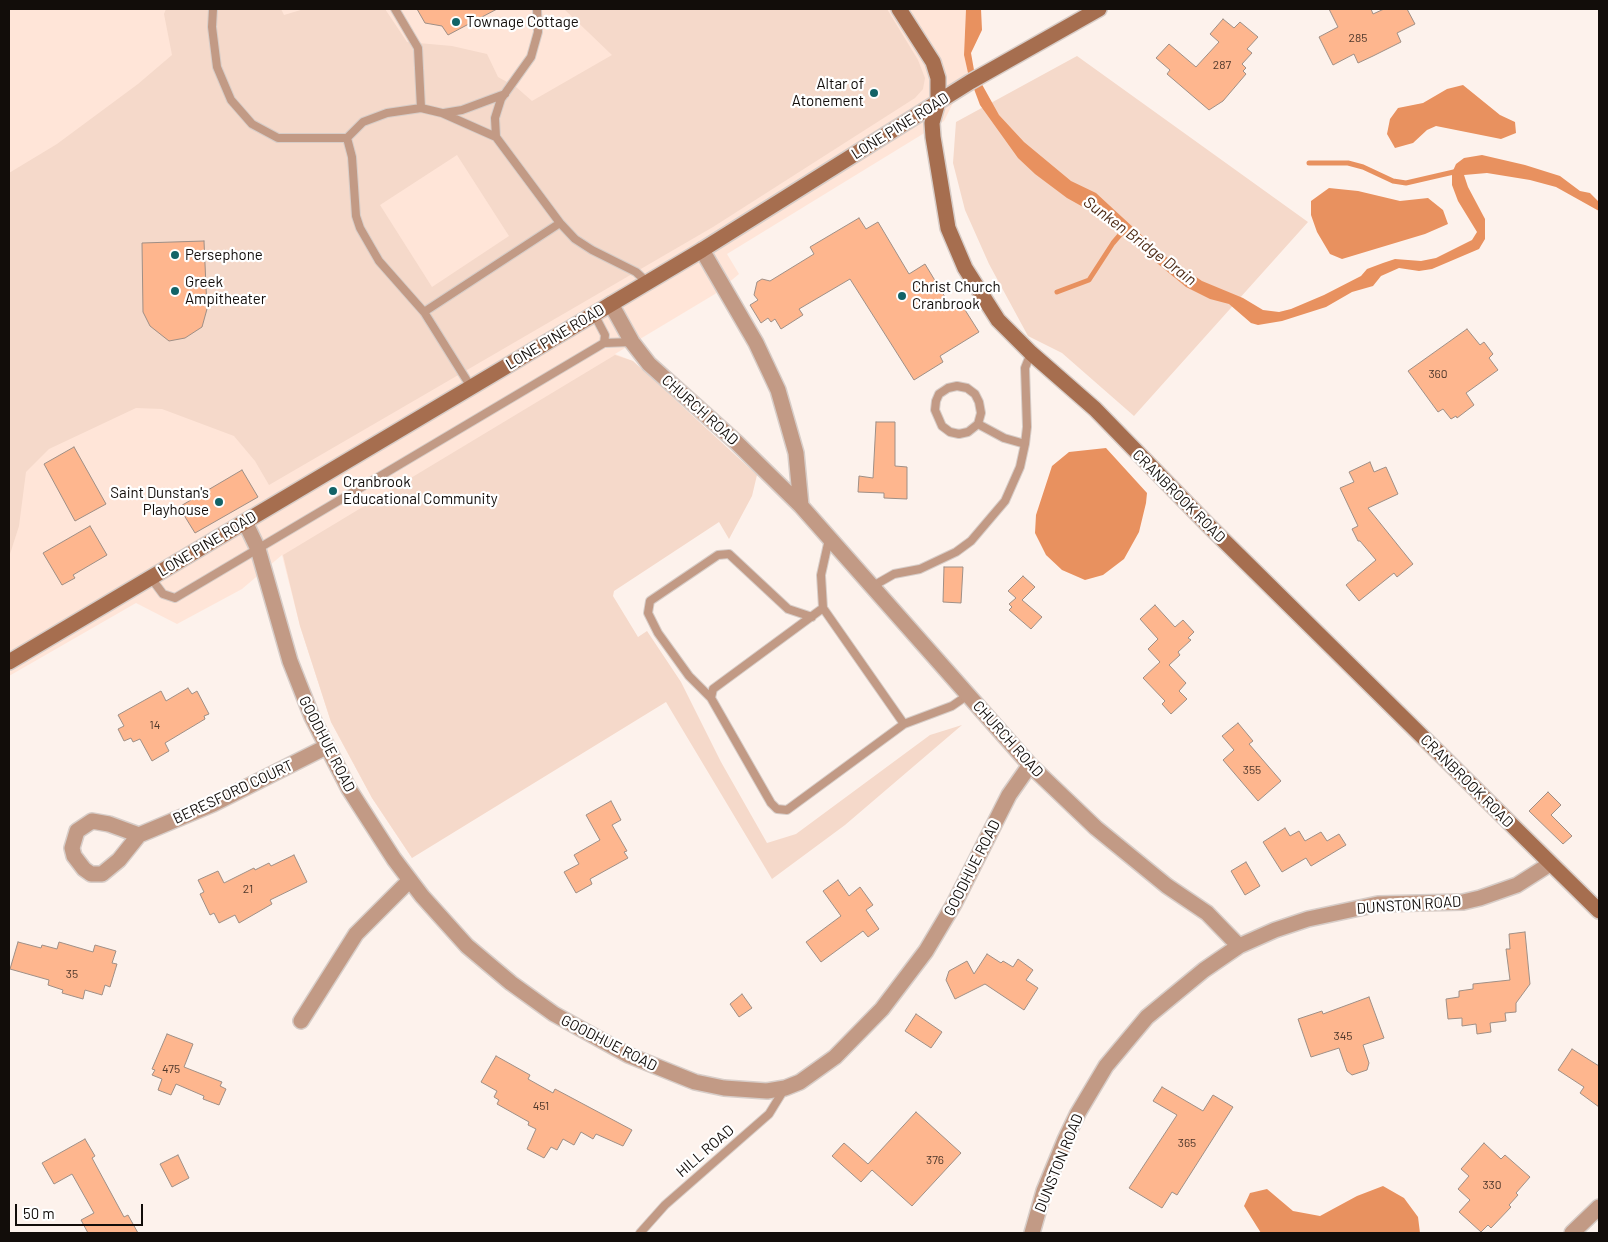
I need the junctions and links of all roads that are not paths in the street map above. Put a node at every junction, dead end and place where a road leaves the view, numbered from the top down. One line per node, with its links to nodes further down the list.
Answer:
1 (213, 9): 11 (lane)
2 (395, 9): 8 (lane)
3 (536, 9): 6 (lane)
4 (899, 9): 7 (street, CRANBROOK ROAD)
5 (1099, 9): 7 (street, LONE PINE ROAD)
6 (505, 94): 9 (lane); 10 (lane)
7 (938, 102): 13 (street, LONE PINE ROAD); 20 (street, CRANBROOK ROAD)
8 (421, 108): 9 (lane); 11 (lane)
9 (442, 113): 10 (lane)
10 (496, 137): 12 (lane)
11 (347, 138): 16 (lane)
12 (560, 223): 14 (lane); 16 (lane)
13 (702, 250): 14 (street, LONE PINE ROAD); 24 (street)
14 (648, 283): 15 (street, LONE PINE ROAD)
15 (611, 304): 17 (street, LONE PINE ROAD); 18 (street, CHURCH ROAD)
16 (424, 312): 21 (lane)
17 (594, 314): 19 (lane); 21 (street, LONE PINE ROAD)
18 (632, 342): 19 (lane); 24 (street, CHURCH ROAD)
19 (604, 343): 27 (lane)
20 (1031, 353): 23 (lane); 39 (street, CRANBROOK ROAD)
21 (471, 387): 25 (street, LONE PINE ROAD)
22 (978, 424): 22 (lane); 23 (lane)
23 (1025, 444): 29 (lane)
24 (801, 506): 26 (street, CHURCH ROAD)
25 (245, 522): 27 (street, GOODHUE ROAD); 28 (street, LONE PINE ROAD)
26 (829, 539): 29 (street, CHURCH ROAD); 30 (lane)
27 (258, 549): 28 (lane); 36 (street, GOODHUE ROAD)
28 (151, 578): 32 (street, LONE PINE ROAD)
29 (873, 586): 33 (street, CHURCH ROAD)
30 (823, 608): 31 (lane); 35 (lane)
31 (812, 617): 34 (lane); 34 (lane)
32 (9, 662)
33 (968, 695): 35 (lane); 37 (street, CHURCH ROAD)
34 (711, 698): 35 (lane)
35 (904, 724)
36 (326, 747): 38 (street, BERESFORD COURT); 40 (street, GOODHUE ROAD)
37 (1030, 766): 42 (street, CHURCH ROAD); 44 (street, GOODHUE ROAD)
38 (139, 835)
39 (1550, 864): 41 (street, CRANBROOK ROAD); 42 (street, DUNSTON ROAD)
40 (410, 880): 43 (street); 44 (street, GOODHUE ROAD)
41 (1599, 911)
42 (1239, 946): 47 (street, DUNSTON ROAD)
43 (301, 1021)
44 (785, 1088): 46 (lane, HILL ROAD)
45 (1599, 1207): 48 (street)
46 (640, 1233)
47 (1032, 1233)
48 (1572, 1233)

